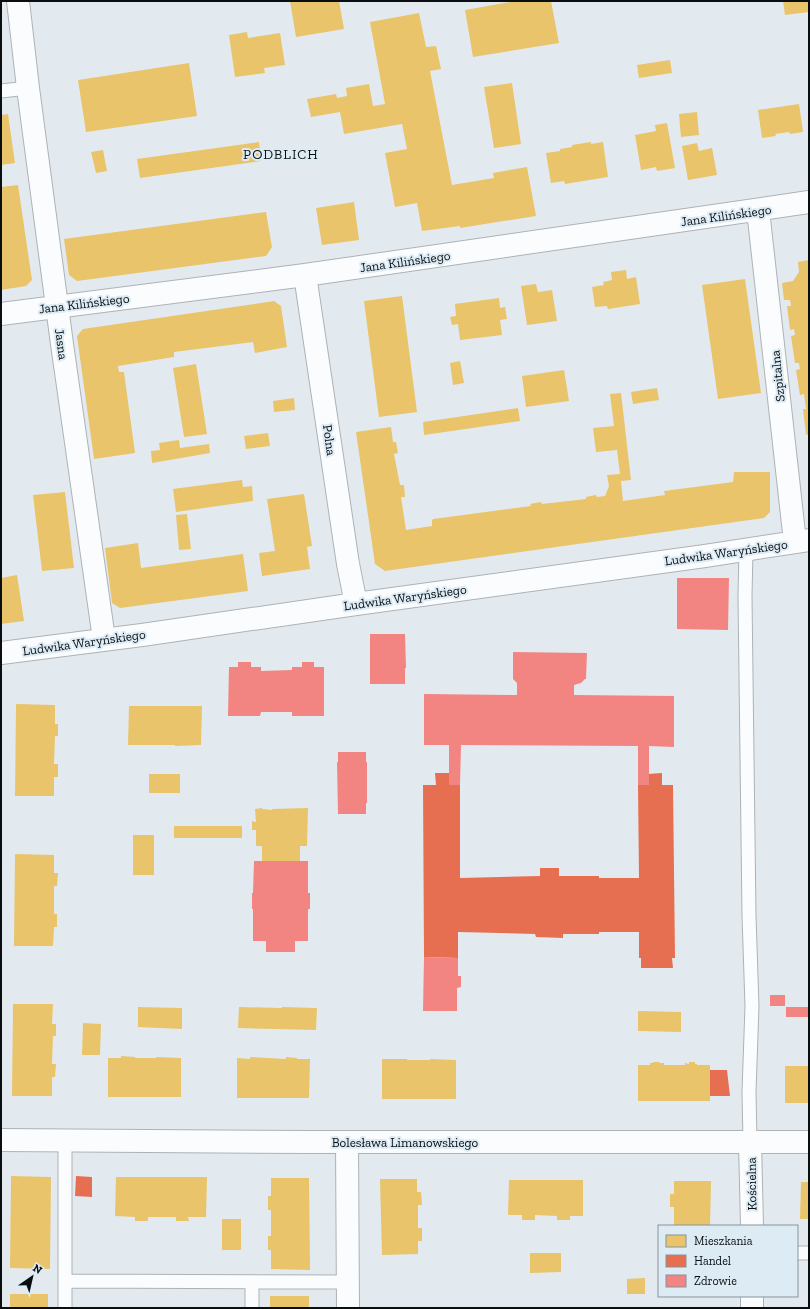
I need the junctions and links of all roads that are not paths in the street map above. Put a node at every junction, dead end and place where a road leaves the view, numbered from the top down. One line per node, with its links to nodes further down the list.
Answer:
1 (22, 2): 2 (street, Jasna)
2 (28, 88): 3 (lane); 7 (street, Jasna)
3 (1, 91)
4 (809, 202): 5 (street, Jana Kilińskiego)
5 (758, 210): 6 (street, Jana Kilińskiego); 9 (street, Szpitalna)
6 (305, 275): 7 (street, Jana Kilińskiego); 11 (street, Polna)
7 (57, 306): 8 (street, Jana Kilińskiego); 12 (street, Jasna)
8 (1, 314)
9 (802, 541): 10 (street, Ludwika Waryńskiego)
10 (746, 550): 11 (street, Ludwika Waryńskiego); 17 (lane)
11 (356, 604): 12 (street, Ludwika Waryńskiego)
12 (104, 639): 13 (street, Ludwika Waryńskiego)
13 (1, 653)
14 (1, 1140): 15 (street, Bolesława Limanowskiego)
15 (65, 1140): 16 (street, Bolesława Limanowskiego); 22 (lane)
16 (347, 1142): 17 (street, Bolesława Limanowskiego); 24 (street)
17 (750, 1142): 18 (street, Bolesława Limanowskiego); 19 (street, Kościelna)
18 (809, 1142)
19 (752, 1225)
20 (798, 1253): 21 (lane)
21 (809, 1253)
22 (65, 1281): 23 (lane); 26 (lane)
23 (252, 1282): 24 (lane); 27 (lane)
24 (348, 1282): 28 (street)
25 (752, 1297): 29 (street)
26 (65, 1308)
27 (252, 1308)
28 (348, 1308)
29 (752, 1308)

